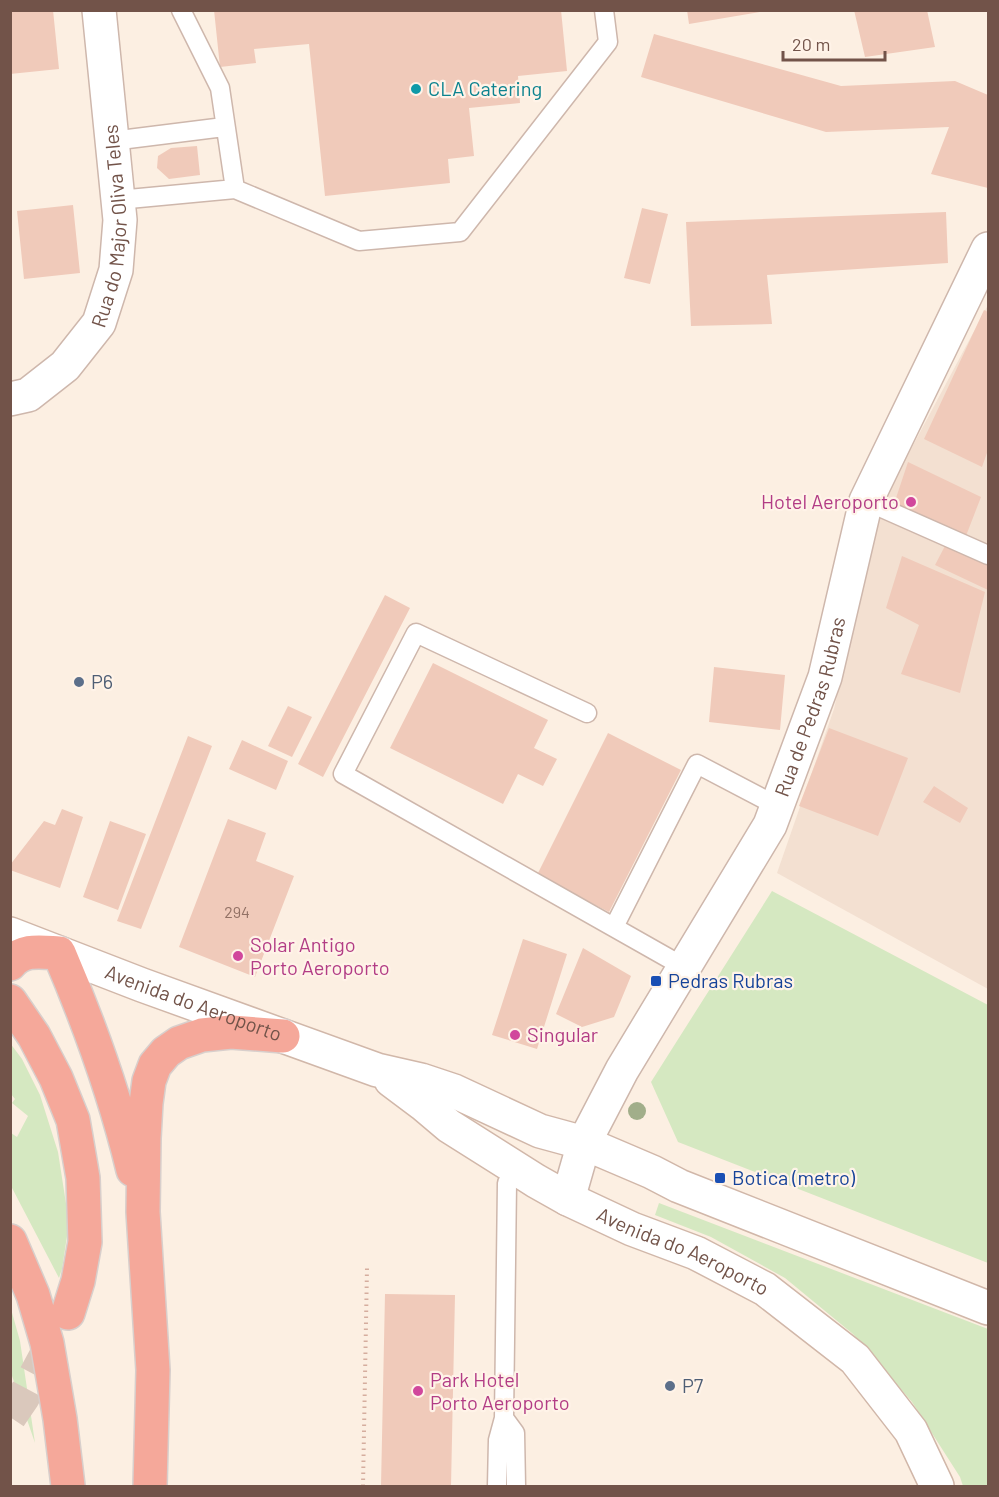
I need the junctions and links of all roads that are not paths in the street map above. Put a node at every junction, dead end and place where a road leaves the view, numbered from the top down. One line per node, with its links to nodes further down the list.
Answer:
1 (99, 10): 5 (main road, Rua do Major Oliva Teles)
2 (181, 10): 4 (lane)
3 (604, 10): 6 (lane)
4 (224, 126): 5 (lane); 6 (lane)
5 (112, 141): 7 (main road, Rua do Major Oliva Teles)
6 (235, 189): 7 (lane)
7 (118, 200): 9 (main road, Rua do Major Oliva Teles)
8 (988, 249): 10 (main road, Rua de Pedras Rubras)
9 (10, 399)
10 (866, 501): 11 (lane); 13 (main road, Rua de Pedras Rubras)
11 (988, 555)
12 (587, 713): 14 (lane)
13 (777, 806): 14 (lane); 18 (main road, Rua de Pedras Rubras)
14 (614, 927): 18 (lane)
15 (10, 934): 16 (main road, Avenida do Aeroporto)
16 (59, 953): 17 (highway); 20 (main road, Avenida do Aeroporto); 25 (highway)
17 (10, 964)
18 (684, 967): 22 (main road, Rua de Pedras Rubras)
19 (10, 1001): 28 (highway)
20 (283, 1036): 21 (main road, Avenida do Aeroporto); 25 (highway)
21 (377, 1070): 22 (main road, Avenida do Aeroporto); 24 (main road, Avenida do Aeroporto)
22 (584, 1143): 24 (main road, Rua de Pedras Rubras); 27 (main road, Avenida do Aeroporto)
23 (507, 1183): 29 (lane)
24 (568, 1199): 34 (main road, Avenida do Aeroporto)
25 (143, 1212): 31 (highway)
26 (10, 1241): 30 (highway)
27 (988, 1308)
28 (68, 1313)
29 (504, 1418): 32 (lane); 33 (lane)
30 (68, 1486)
31 (150, 1486)
32 (497, 1486)
33 (516, 1486)
34 (937, 1486)

